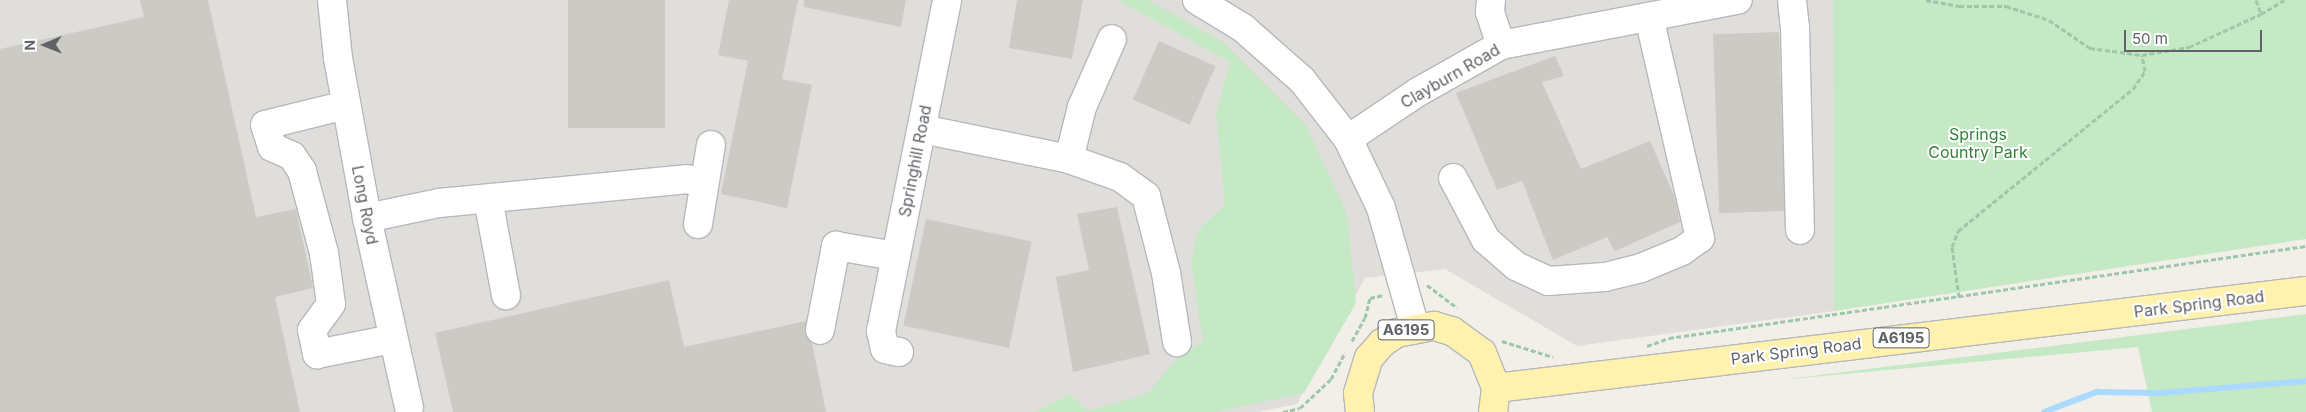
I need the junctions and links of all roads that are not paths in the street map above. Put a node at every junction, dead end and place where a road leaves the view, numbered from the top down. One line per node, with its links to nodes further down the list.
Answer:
1 (332, 0): 10 (street, Long Royd)
2 (947, 0): 11 (street, Springhill Road)
3 (1197, 0): 12 (street)
4 (1491, 0): 9 (street)
5 (1738, 0): 7 (street, Clayburn Road)
6 (1792, 0): 20 (street)
7 (1649, 17): 9 (street, Clayburn Road); 15 (street)
8 (1112, 39): 14 (street)
9 (1501, 45): 12 (street, Clayburn Road)
10 (346, 106): 18 (street, Long Royd); 26 (street)
11 (922, 129): 14 (street); 21 (street, Springhill Road)
12 (1348, 139): 24 (street)
13 (711, 145): 16 (street)
14 (1069, 159): 27 (street)
15 (1453, 178)
16 (706, 182): 17 (street); 19 (street)
17 (488, 199): 18 (street); 23 (street)
18 (366, 218): 26 (street, Long Royd)
19 (698, 224)
20 (1800, 230)
21 (896, 256): 25 (street); 28 (street, Springhill Road)
22 (2306, 292): 29 (main road, Park Spring Road / A6195)
23 (506, 295)
24 (1415, 327): 29 (main road, Park Spring Road / A6195); 31 (main road, Park Spring Road / A6195)
25 (820, 330)
26 (392, 339): 30 (street, Long Royd)
27 (1177, 342)
28 (899, 352)
29 (1494, 400)
30 (409, 407)
31 (1360, 412)

